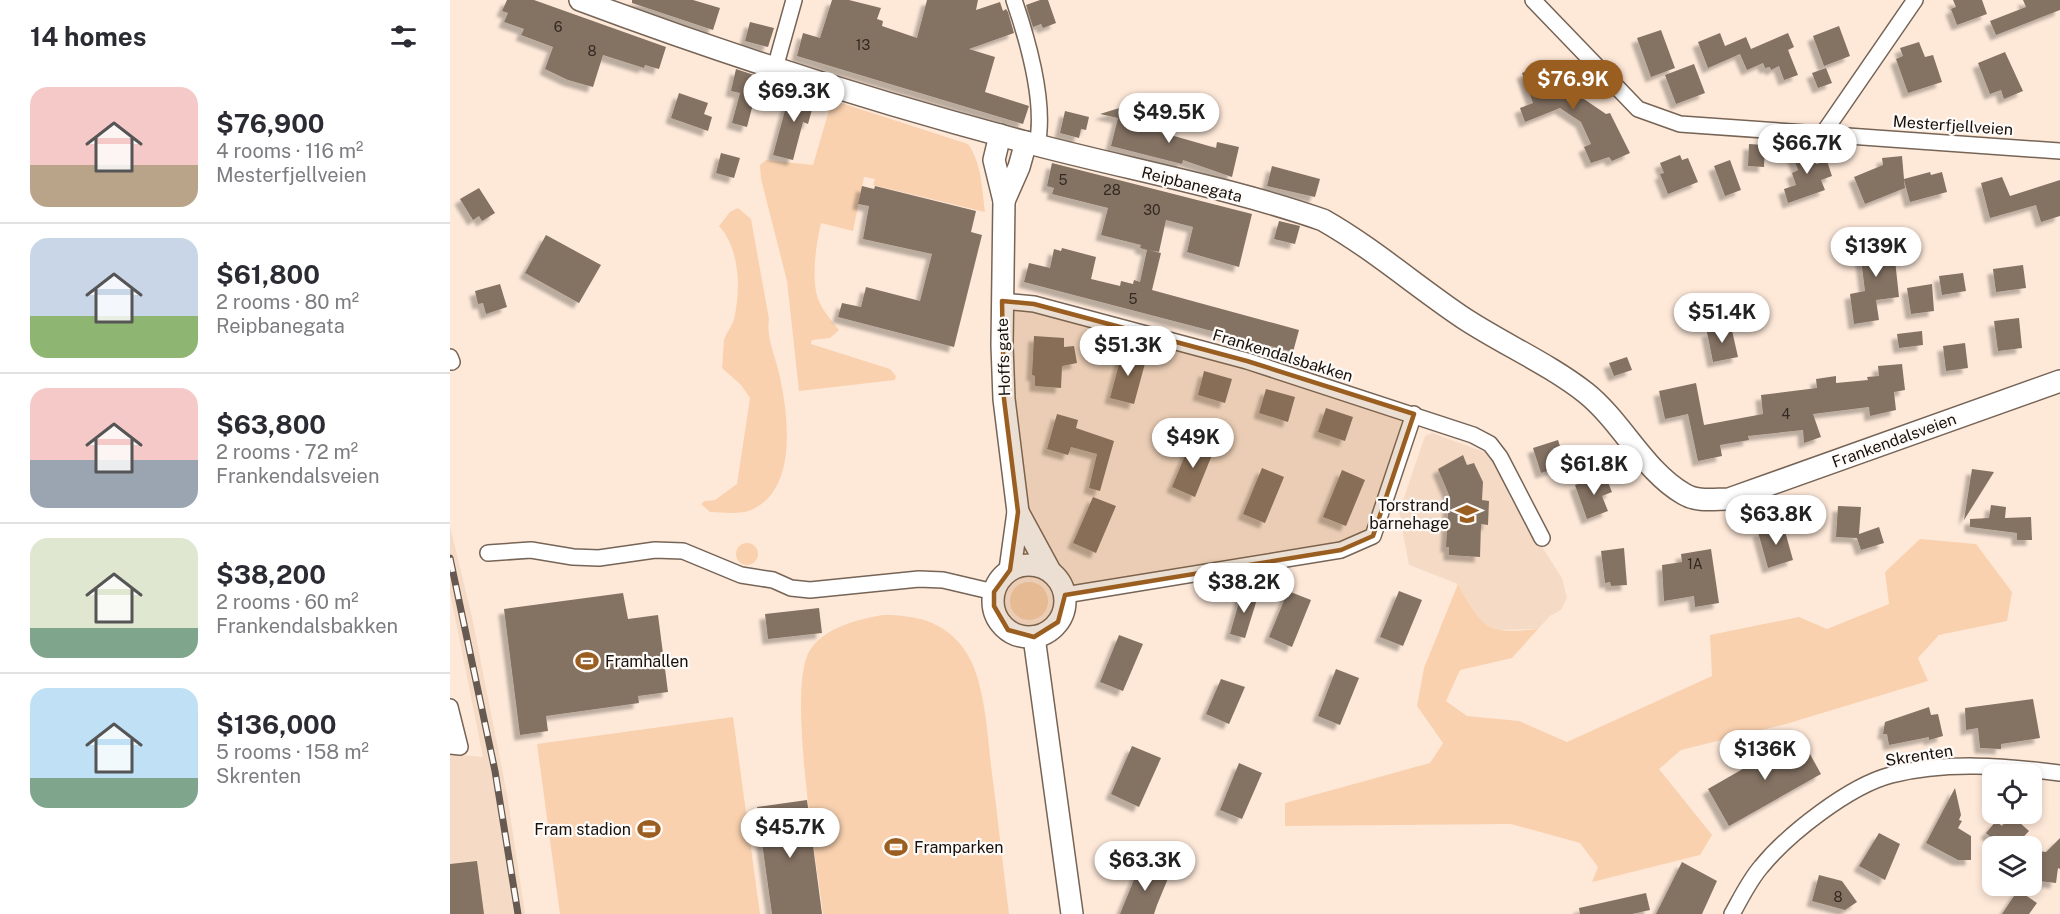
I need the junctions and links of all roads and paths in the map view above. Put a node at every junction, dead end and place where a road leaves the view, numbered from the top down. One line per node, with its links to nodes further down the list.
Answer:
1 (580, 0): 6 (main road, Reipbanegata)
2 (794, 0): 6 (street)
3 (1014, 0): 9 (street)
4 (1533, 0): 8 (street, Mesterfjellveien)
5 (1915, 0): 8 (street)
6 (775, 68): 7 (main road, Reipbanegata)
7 (1000, 135): 9 (main road, Reipbanegata); 11 (main road, Hoffs gate)
8 (1822, 135): 10 (street, Mesterfjellveien)
9 (1031, 144): 11 (main road, Hoffs gate); 15 (main road, Reipbanegata)
10 (2060, 151)
11 (1004, 201): 12 (main road, Hoffs gate)
12 (1002, 301): 14 (street, Frankendalsbakken); 16 (main road, Hoffs gate)
13 (2060, 381): 15 (main road, Frankendalsveien)
14 (1414, 414): 17 (street, Frankendalsbakken); 22 (street)
15 (1729, 499)
16 (1017, 512): 19 (main road, Hoffs gate); 20 (main road, Hoffs gate)
17 (1542, 538)
18 (488, 553): 21 (street)
19 (1010, 570): 20 (main road); 21 (main road)
20 (1050, 571): 22 (main road)
21 (994, 592): 23 (main road)
22 (1065, 595): 23 (main road)
23 (1034, 636): 27 (main road)
24 (450, 706): 25 (street)
25 (455, 747)
26 (2060, 773): 28 (street, Skrenten)
27 (1072, 914)
28 (1732, 914)

